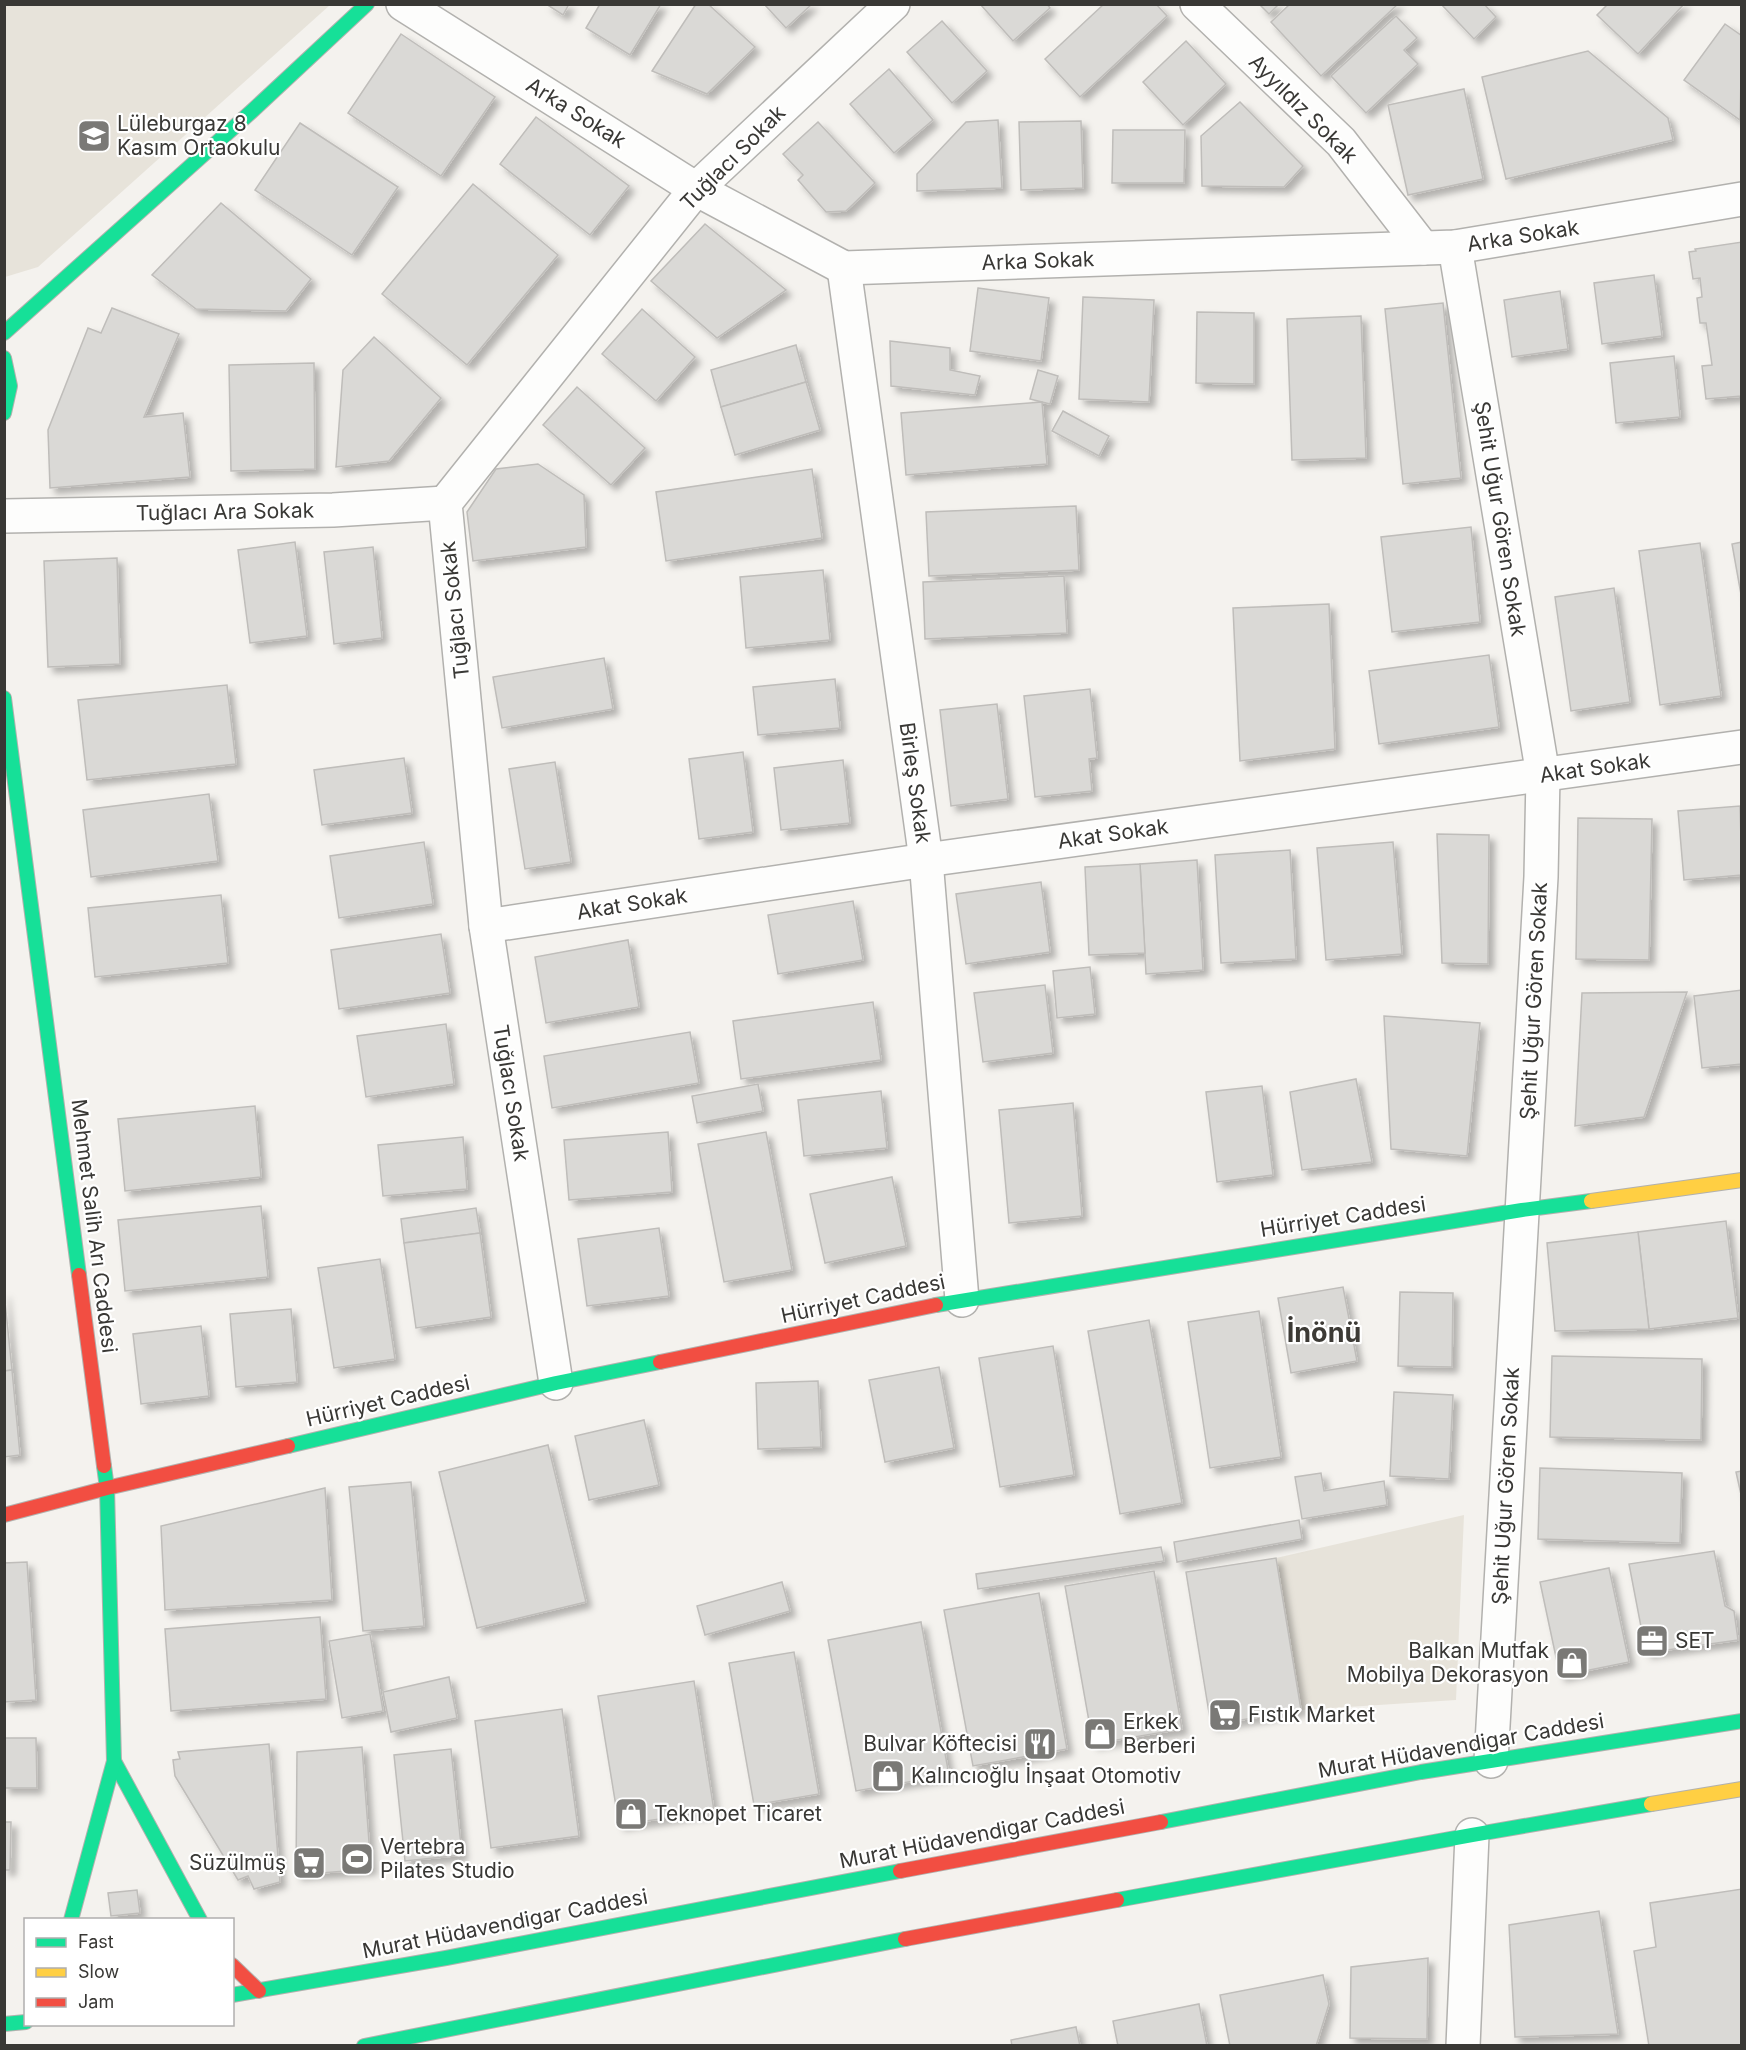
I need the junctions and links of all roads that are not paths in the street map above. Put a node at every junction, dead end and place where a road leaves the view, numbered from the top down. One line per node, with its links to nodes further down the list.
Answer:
1 (367, 4): 9 (main road)
2 (403, 4): 5 (street, Arka Sokak)
3 (893, 4): 5 (street, Tuğlacı Sokak)
4 (1197, 4): 7 (street, Ayyıldız Sokak)
5 (696, 189): 8 (street, Arka Sokak); 12 (street, Tuğlacı Sokak)
6 (1742, 199): 7 (street, Arka Sokak)
7 (1439, 248): 8 (street, Arka Sokak); 16 (street, Şehit Uğur Gören Sokak)
8 (844, 268): 17 (street, Birleş Sokak)
9 (4, 333)
10 (4, 358): 11 (main road)
11 (4, 413)
12 (445, 503): 13 (street, Tuğlacı Ara Sokak); 18 (street, Tuğlacı Sokak)
13 (4, 516)
14 (4, 698): 23 (main road, Mehmet Salih Arı Caddesi)
15 (1742, 747): 16 (street, Akat Sokak)
16 (1543, 776): 17 (street, Akat Sokak); 20 (street, Şehit Uğur Gören Sokak)
17 (926, 860): 18 (street, Akat Sokak); 21 (street, Birleş Sokak)
18 (486, 926): 22 (street, Tuğlacı Sokak)
19 (1742, 1180): 20 (main road, Hürriyet Caddesi)
20 (1522, 1210): 21 (main road, Hürriyet Caddesi); 27 (street, Şehit Uğur Gören Sokak)
21 (962, 1300): 22 (main road, Hürriyet Caddesi)
22 (556, 1383): 23 (main road, Hürriyet Caddesi)
23 (107, 1488): 24 (main road, Hürriyet Caddesi); 26 (main road, Mehmet Salih Arı Caddesi)
24 (4, 1515)
25 (1742, 1721): 27 (main road, Murat Hüdavendigar Caddesi)
26 (114, 1761): 30 (main road, Mehmet Salih Arı Caddesi); 31 (main road, Mehmet Salih Arı Caddesi)
27 (1491, 1761): 33 (main road, Murat Hüdavendigar Caddesi)
28 (1742, 1789): 29 (main road)
29 (1472, 1835): 37 (main road); 38 (street)
30 (71, 1918)
31 (199, 1918)
32 (234, 1967): 33 (main road)
33 (259, 1990): 34 (main road, Murat Hüdavendigar Caddesi)
34 (234, 1995)
35 (24, 2020): 36 (main road)
36 (4, 2024)
37 (367, 2045)
38 (1463, 2046)

